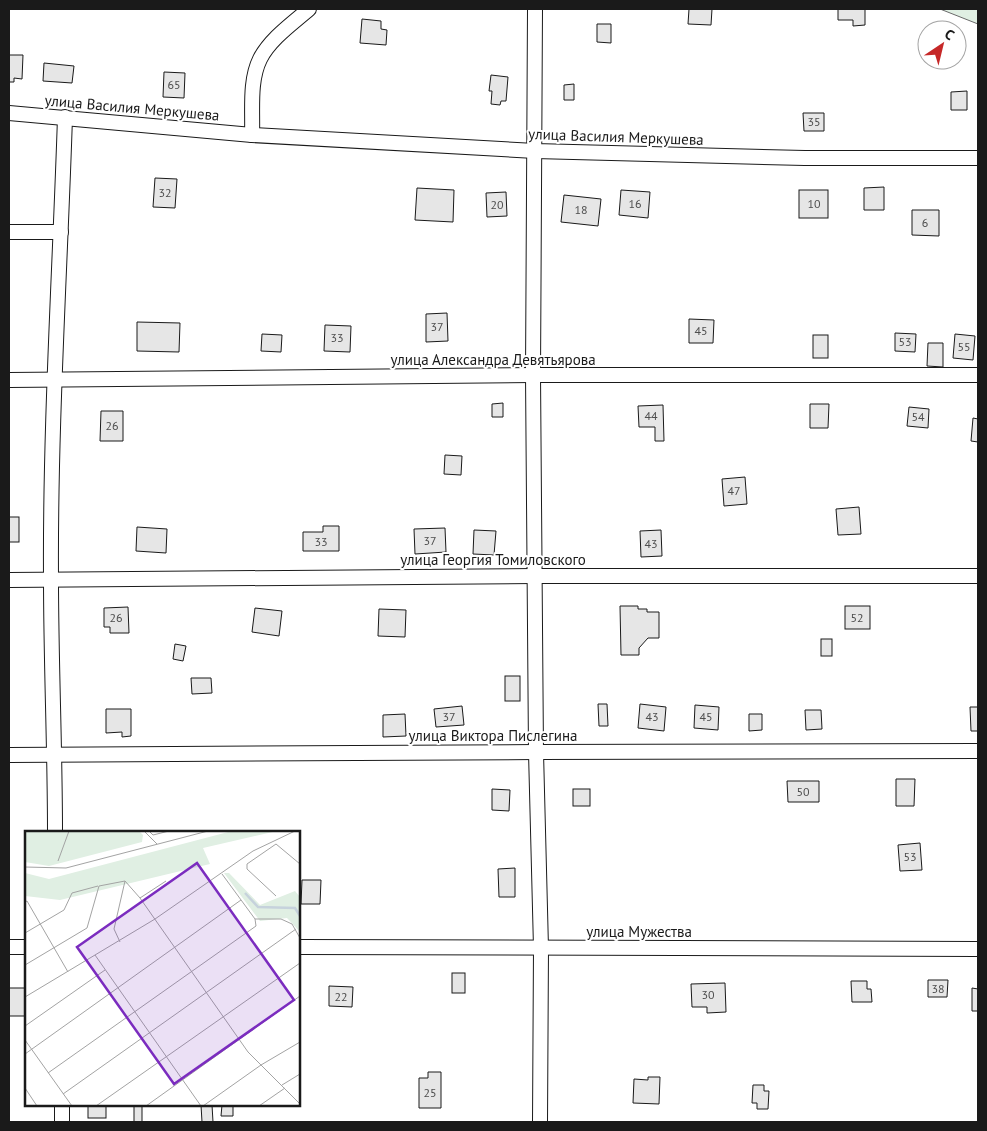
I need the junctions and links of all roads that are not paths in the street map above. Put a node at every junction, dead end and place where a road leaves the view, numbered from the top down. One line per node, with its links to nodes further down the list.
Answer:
1 (309, 9): 5 (street)
2 (535, 9): 6 (street)
3 (9, 114): 4 (street, улица Василия Меркушева)
4 (65, 118): 5 (street, улица Василия Меркушева); 9 (street)
5 (252, 135): 6 (street, улица Василия Меркушева)
6 (535, 151): 7 (street, улица Василия Меркушева); 10 (street)
7 (978, 158)
8 (9, 232): 9 (street)
9 (61, 232): 13 (street)
10 (533, 375): 11 (street, улица Александра Девятьярова); 13 (street, улица Александра Девятьярова); 14 (street)
11 (978, 375)
12 (9, 380): 13 (street, улица Александра Девятьярова)
13 (54, 380): 16 (street)
14 (534, 576): 15 (street, улица Георгия Томиловского); 16 (street, улица Георгия Томиловского); 19 (street)
15 (978, 576)
16 (50, 579): 17 (street, улица Георгия Томиловского); 21 (street)
17 (9, 580)
18 (978, 751): 19 (street, улица Виктора Пислегина)
19 (536, 752): 21 (street, улица Виктора Пислегина); 26 (street)
20 (9, 755): 21 (street, улица Виктора Пислегина)
21 (55, 755): 22 (street)
22 (55, 831)
23 (9, 947): 24 (street)
24 (25, 947)
25 (300, 947): 26 (street, улица Мужества)
26 (542, 948): 27 (street, улица Мужества); 30 (street)
27 (978, 949)
28 (62, 1106): 29 (street)
29 (62, 1122)
30 (540, 1122)

